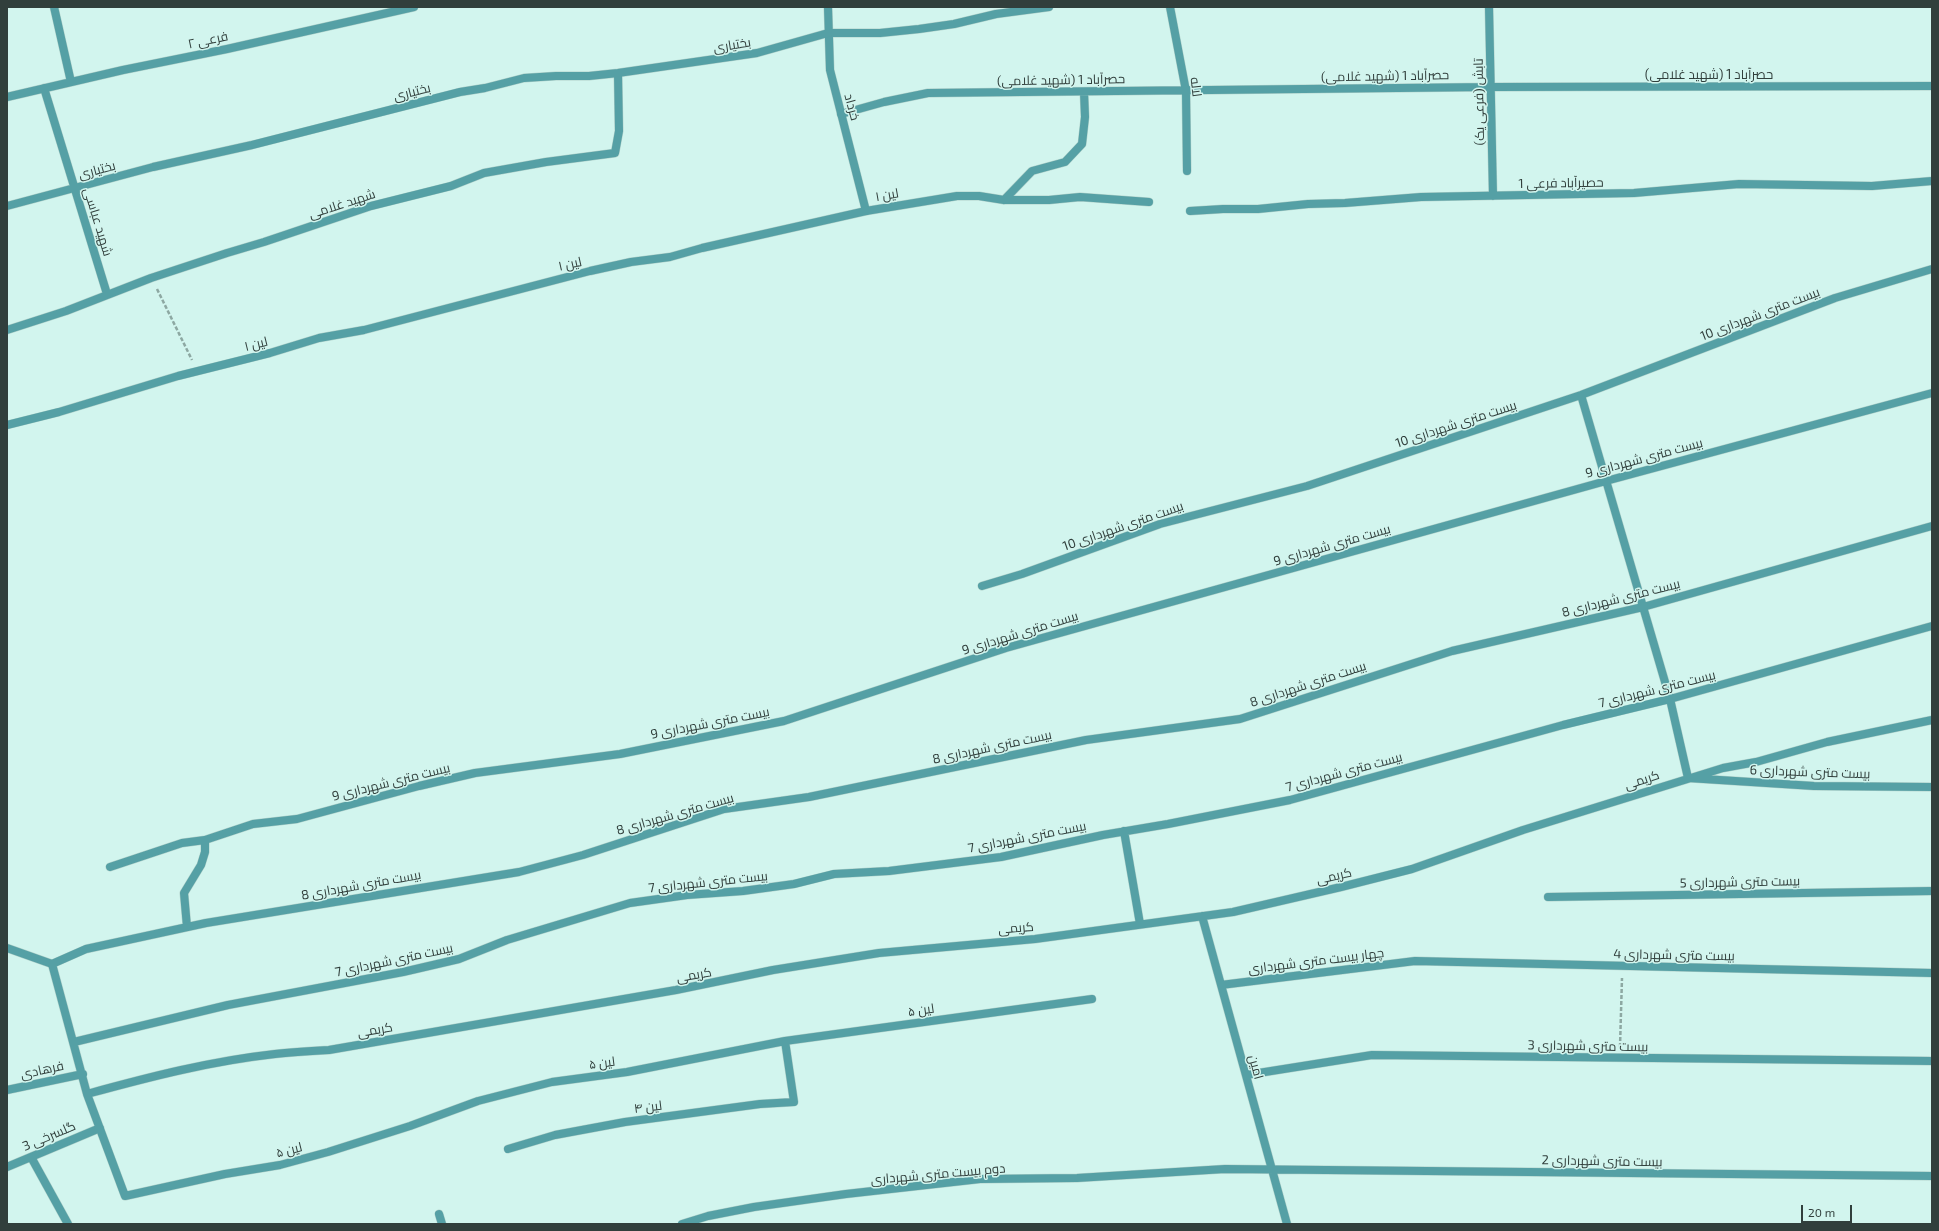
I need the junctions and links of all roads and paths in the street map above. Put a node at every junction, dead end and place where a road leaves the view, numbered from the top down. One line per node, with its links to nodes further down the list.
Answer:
1 (54, 7): 9 (street)
2 (414, 7): 9 (street, ۲ فرعی)
3 (828, 7): 7 (street, خرداد)
4 (1050, 7): 7 (street, بختیاری)
5 (1170, 7): 13 (street, لاله)
6 (1489, 7): 11 (street, تابش (فرعی یک))
7 (828, 33): 8 (street, بختیاری); 16 (street, خرداد)
8 (618, 73): 19 (street, بختیاری); 27 (street, شهید غلامی)
9 (71, 82): 12 (street, ۲ فرعی)
10 (1932, 86): 11 (street, حصرآباد 1 (شهید غلامی))
11 (1491, 87): 13 (street, حصرآباد 1 (شهید غلامی)); 20 (street, تابش (فرعی یک))
12 (44, 88): 15 (street, ۲ فرعی); 19 (street, شهید عباسی)
13 (1186, 90): 14 (street, حصرآباد 1 (شهید غلامی)); 17 (street, لاله)
14 (1084, 92): 16 (street, حصرآباد 1 (شهید غلامی)); 21 (street)
15 (7, 97)
16 (841, 114): 24 (street, خرداد)
17 (1187, 171)
18 (1932, 181): 20 (street, حصیرآباد فرعی 1)
19 (75, 188): 23 (street, بختیاری); 28 (street, شهید عباسی)
20 (1493, 196): 25 (street, حصیرآباد فرعی 1)
21 (1004, 200): 22 (street, لین ۱); 24 (street, لین ۱)
22 (1149, 202)
23 (7, 206)
24 (866, 211): 30 (street, لین ۱)
25 (1190, 211)
26 (1932, 269): 32 (street, بیست متری شهرداری 10)
27 (151, 278): 28 (street, شهید غلامی); 30 (path)
28 (107, 294): 29 (street, شهید غلامی)
29 (7, 330)
30 (197, 371): 33 (street, لین ۱)
31 (1932, 393): 34 (street, بیست متری شهرداری 9)
32 (1581, 395): 34 (street); 36 (street, بیست متری شهرداری 10)
33 (7, 425)
34 (1606, 481): 37 (street); 44 (street, بیست متری شهرداری 9)
35 (1932, 526): 37 (street, بیست متری شهرداری 8)
36 (982, 586)
37 (1643, 606): 39 (street); 50 (street, بیست متری شهرداری 8)
38 (1932, 626): 39 (street, بیست متری شهرداری 7)
39 (1670, 699): 41 (street); 43 (street, بیست متری شهرداری 7)
40 (1932, 720): 41 (street, کریمی)
41 (1688, 778): 42 (street, بیست متری شهرداری 6); 48 (street, کریمی)
42 (1932, 787)
43 (1124, 831): 49 (street); 59 (street, بیست متری شهرداری 7)
44 (205, 840): 45 (street, بیست متری شهرداری 9); 50 (street)
45 (110, 867)
46 (1932, 891): 47 (street, بیست متری شهرداری 5)
47 (1548, 897)
48 (1202, 916): 49 (street, کریمی); 56 (street, امین)
49 (1140, 924): 65 (street, کریمی)
50 (187, 927): 53 (street, بیست متری شهرداری 8)
51 (7, 948): 53 (street)
52 (1415, 961): 54 (street, بیست متری شهرداری 4); 56 (street, چهار بیست متری شهرداری)
53 (52, 964): 59 (street)
54 (1623, 966): 55 (street, بیست متری شهرداری 4); 60 (path)
55 (1932, 973)
56 (1221, 985): 63 (street, امین)
57 (1092, 999): 58 (street, لین ۵)
58 (785, 1041): 66 (street, لین ۵); 67 (street, لین ۴)
59 (74, 1042): 62 (street)
60 (1620, 1058): 61 (street, بیست متری شهرداری 3); 63 (street, بیست متری شهرداری 3)
61 (1932, 1061)
62 (83, 1074): 64 (street, فرهادی); 65 (street)
63 (1246, 1075): 70 (street, امین)
64 (7, 1090)
65 (87, 1094): 66 (street)
66 (100, 1128): 68 (street, گلسرخی 3)
67 (508, 1149)
68 (31, 1156): 69 (street, گلسرخی 3); 73 (street)
69 (7, 1167)
70 (1272, 1170): 71 (street, بیست متری شهرداری 2); 75 (street, دوم بیست متری شهرداری); 76 (street, امین)
71 (1932, 1176)
72 (439, 1214): 74 (street)
73 (68, 1224)
74 (442, 1224)
75 (682, 1224)
76 (1287, 1224)

